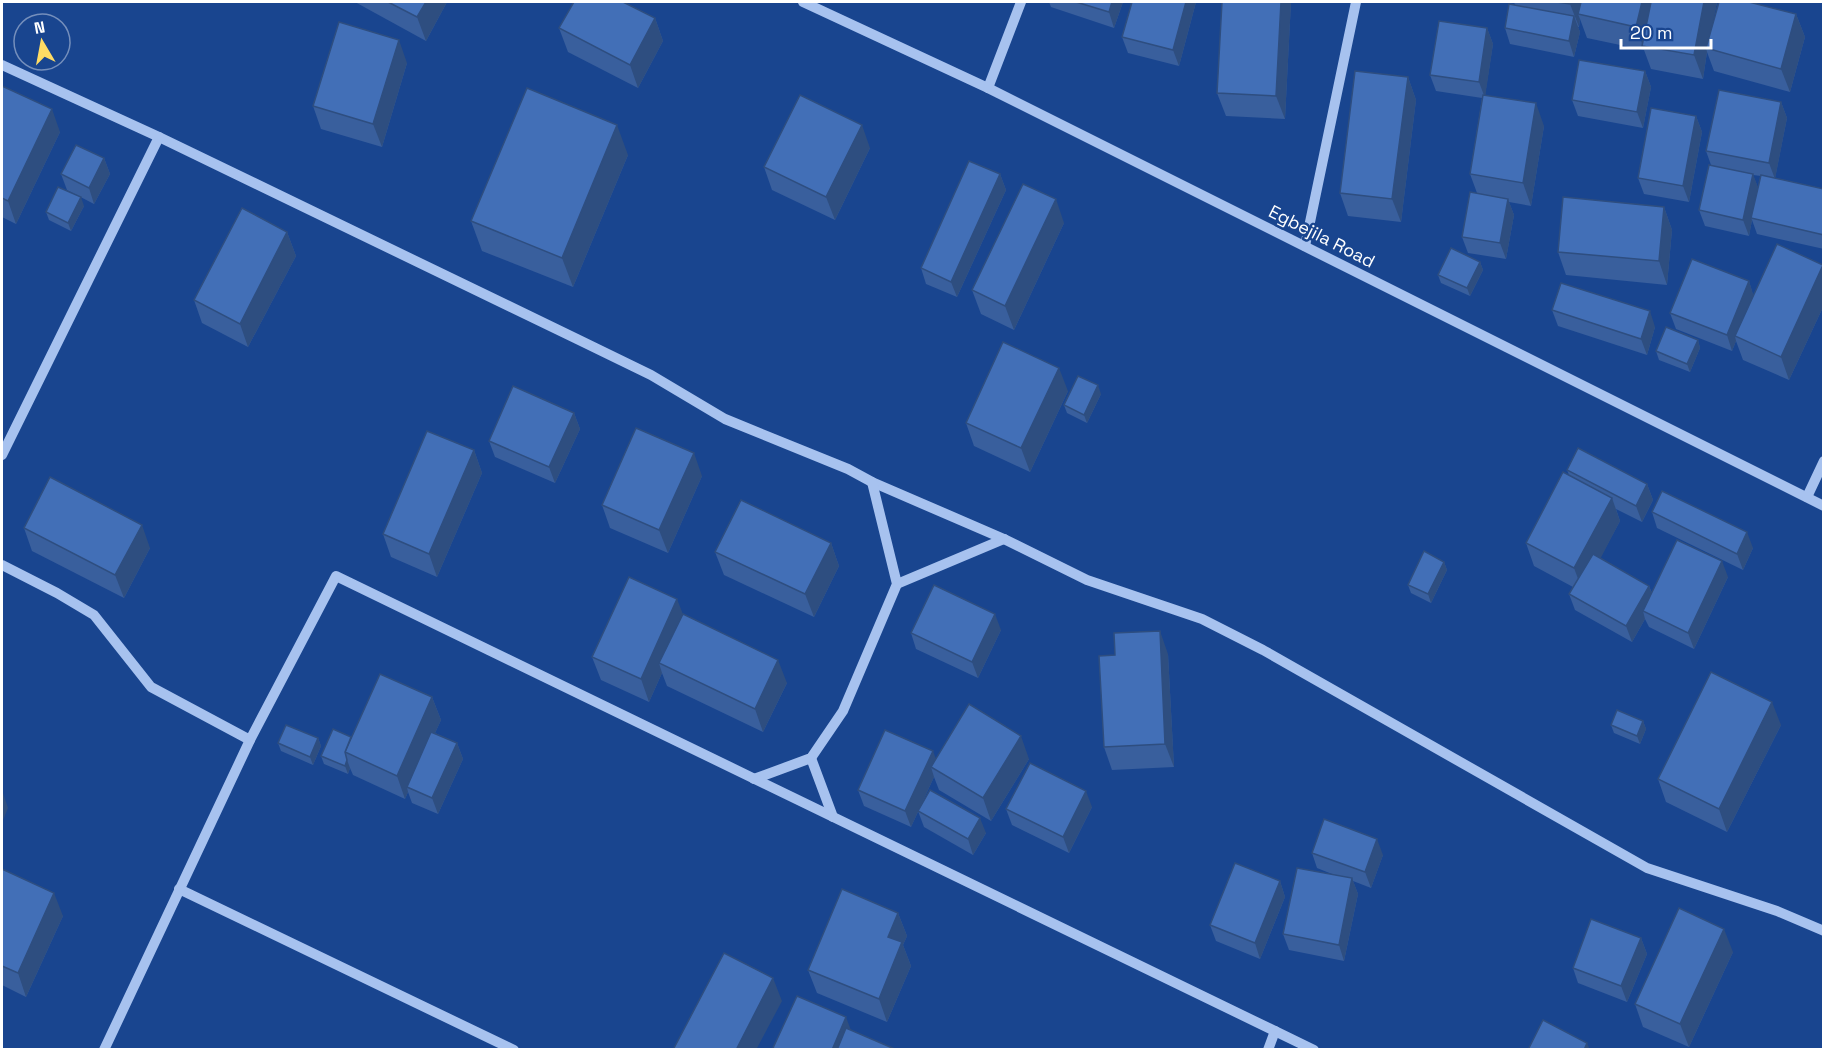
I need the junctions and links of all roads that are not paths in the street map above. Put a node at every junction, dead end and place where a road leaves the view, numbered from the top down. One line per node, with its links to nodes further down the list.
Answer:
1 (803, 2): 5 (street, Egbejila Road)
2 (1021, 2): 5 (street)
3 (1356, 2): 7 (street)
4 (2, 66): 6 (street)
5 (988, 88): 7 (street, Egbejila Road)
6 (159, 137): 8 (street); 10 (street)
7 (1305, 246): 11 (street, Egbejila Road)
8 (2, 455)
9 (1824, 461): 11 (street)
10 (872, 482): 13 (street); 15 (street)
11 (1807, 497): 12 (street, Egbejila Road)
12 (1824, 506)
13 (1004, 539): 15 (street); 21 (street)
14 (2, 565): 16 (street)
15 (897, 584): 17 (street)
16 (250, 740): 18 (street); 20 (street)
17 (811, 758): 18 (street); 19 (street)
18 (754, 779): 19 (street)
19 (833, 817): 22 (street)
20 (179, 889): 23 (street); 24 (street)
21 (1824, 931)
22 (1275, 1031): 25 (street); 26 (street)
23 (104, 1050)
24 (514, 1050)
25 (1268, 1050)
26 (1314, 1050)

